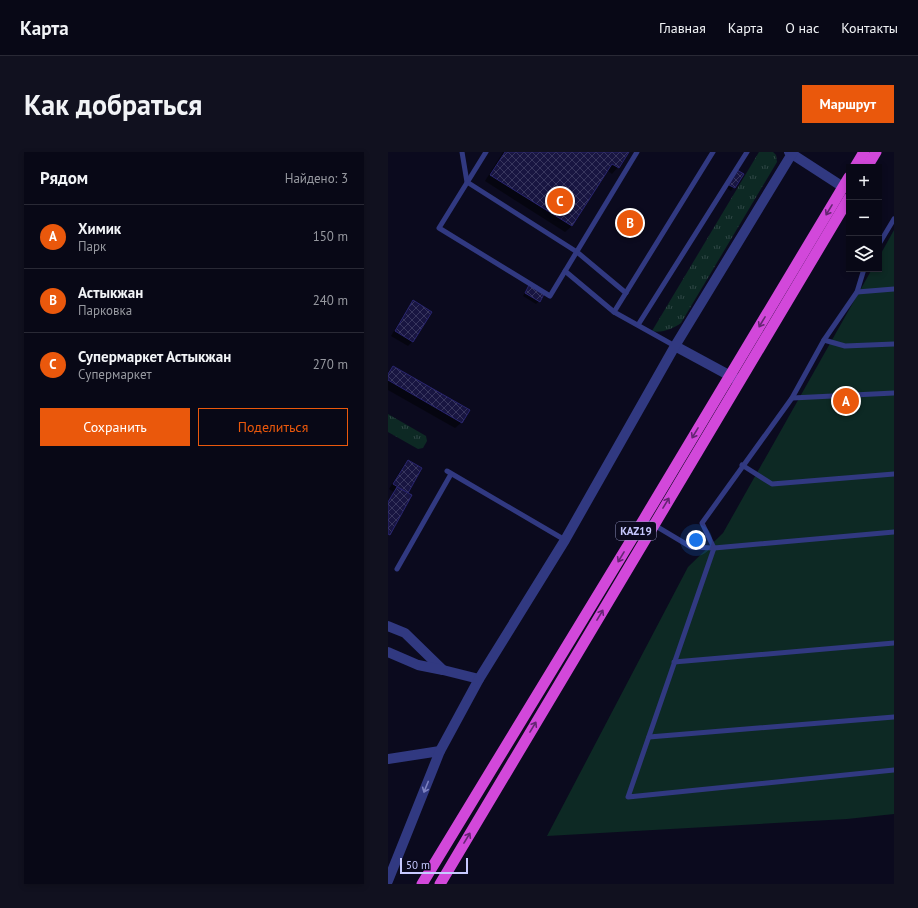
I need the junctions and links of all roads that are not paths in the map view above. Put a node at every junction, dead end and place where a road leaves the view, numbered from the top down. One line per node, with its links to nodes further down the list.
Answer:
1 (462, 152): 11 (lane)
2 (486, 152): 11 (lane)
3 (637, 152): 17 (lane)
4 (713, 152): 22 (lane)
5 (747, 152): 24 (lane)
6 (864, 152): 9 (highway)
7 (876, 152): 10 (highway)
8 (791, 153): 13 (street); 27 (street)
9 (857, 164)
10 (870, 164)
11 (467, 182): 17 (lane); 18 (lane)
12 (846, 182): 13 (highway, KAZ19)
13 (843, 187): 28 (highway, KAZ19, one-way to 28)
14 (848, 200): 28 (highway, KAZ19)
15 (894, 219): 16 (lane)
16 (882, 239)
17 (577, 252): 18 (lane); 22 (lane)
18 (565, 271): 23 (lane)
19 (863, 272): 21 (lane)
20 (894, 289): 21 (lane)
21 (857, 292): 25 (lane)
22 (626, 293): 23 (lane)
23 (614, 312): 24 (lane)
24 (638, 325): 27 (lane)
25 (824, 340): 26 (lane); 30 (lane)
26 (894, 344)
27 (675, 346): 28 (street); 35 (street)
28 (735, 378): 33 (highway, KAZ19)
29 (894, 393): 30 (lane)
30 (792, 398): 31 (lane)
31 (742, 466): 32 (lane); 36 (lane)
32 (894, 474)
33 (649, 522): 36 (lane); 50 (highway, KAZ19, one-way to 50); 51 (highway, KAZ19, one-way to 33)
34 (894, 532): 36 (lane)
35 (566, 540): 37 (lane); 43 (street)
36 (714, 548): 41 (lane)
37 (396, 568)
38 (388, 626): 42 (street)
39 (894, 643): 41 (lane)
40 (388, 652): 42 (street)
41 (674, 662): 45 (lane)
42 (443, 670): 43 (street)
43 (479, 679): 46 (street)
44 (894, 717): 45 (lane)
45 (649, 737): 48 (lane)
46 (440, 751): 47 (street); 49 (street, one-way to 49)
47 (388, 759)
48 (894, 770)
49 (388, 881)
50 (422, 884)
51 (440, 884)

